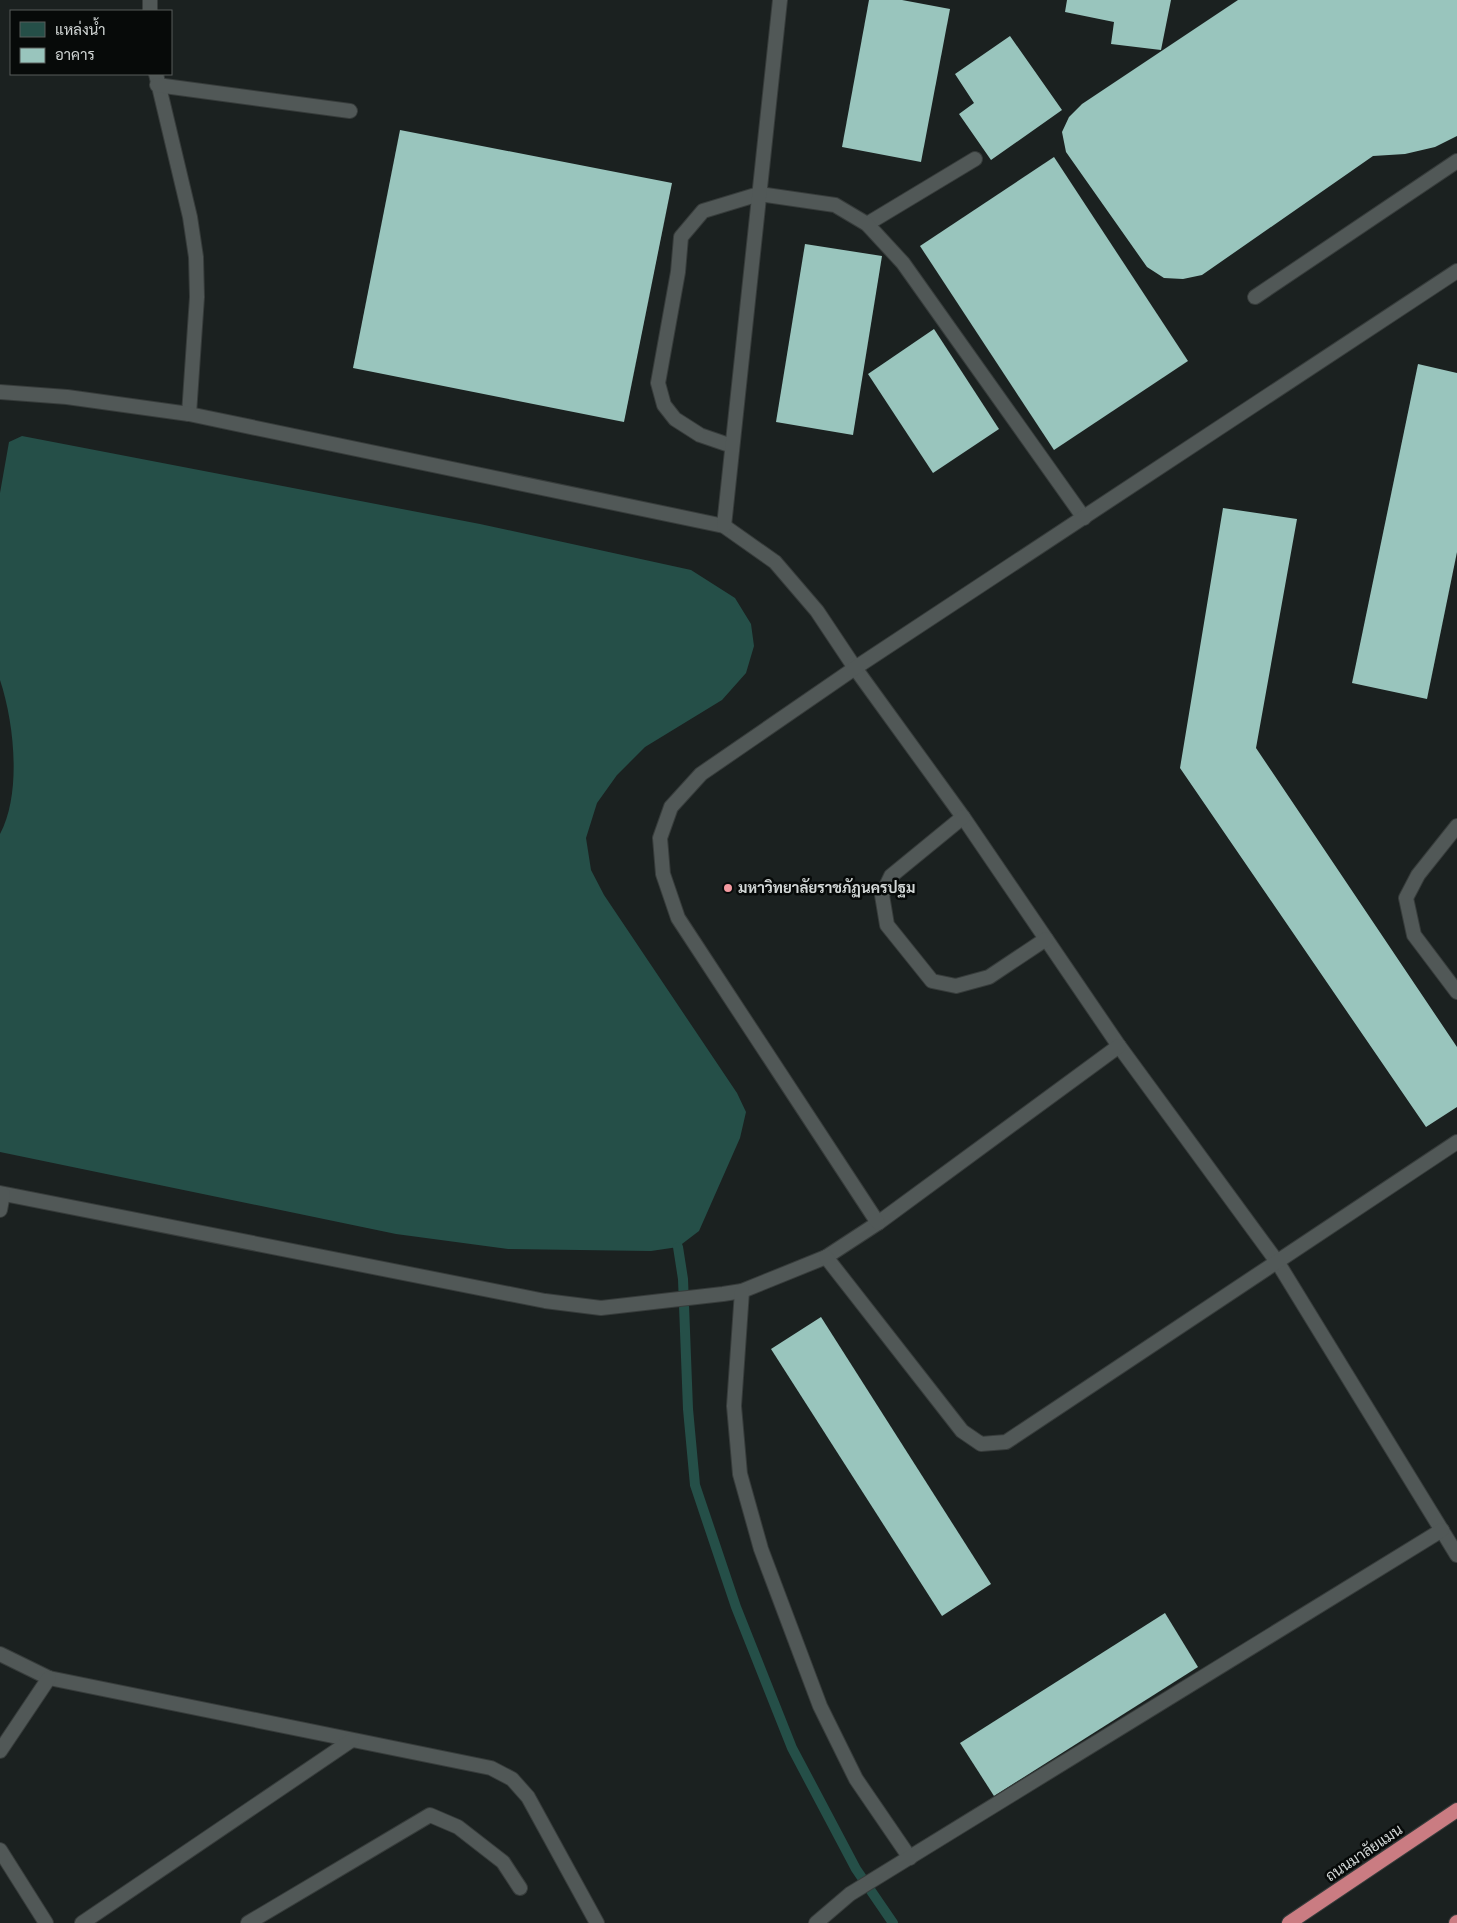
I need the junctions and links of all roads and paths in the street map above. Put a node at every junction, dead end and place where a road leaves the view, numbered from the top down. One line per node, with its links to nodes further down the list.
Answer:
1 (780, 0): 6 (lane)
2 (156, 79): 3 (lane); 11 (lane)
3 (350, 111)
4 (975, 158): 7 (lane)
5 (1457, 161): 9 (lane)
6 (759, 194): 7 (lane); 12 (lane); 12 (lane)
7 (867, 224): 13 (lane)
8 (1457, 272): 13 (lane)
9 (1256, 297)
10 (0, 392): 11 (lane)
11 (189, 414): 14 (lane)
12 (732, 446): 14 (lane)
13 (1084, 518): 15 (lane)
14 (724, 526): 15 (lane)
15 (855, 668): 16 (lane); 24 (lane)
16 (963, 817): 18 (lane); 18 (lane)
17 (1457, 826): 19 (lane)
18 (1046, 939): 20 (lane)
19 (1457, 992)
20 (1119, 1046): 24 (lane); 26 (lane)
21 (1457, 1142): 26 (lane)
22 (2, 1193): 23 (lane); 27 (lane)
23 (0, 1210)
24 (878, 1223): 25 (lane)
25 (826, 1256): 26 (lane); 27 (lane)
26 (1278, 1263): 28 (lane)
27 (742, 1291): 36 (lane)
28 (1442, 1530): 29 (lane); 36 (lane)
29 (1457, 1555)
30 (0, 1654): 31 (lane)
31 (49, 1678): 32 (lane); 33 (lane)
32 (352, 1740): 39 (lane); 41 (lane)
33 (0, 1751)
34 (1457, 1810): 43 (highway, ถนนมาลัยแมน)
35 (0, 1850): 38 (lane)
36 (910, 1858): 42 (lane)
37 (520, 1888): 40 (lane)
38 (46, 1923)
39 (82, 1923)
40 (248, 1923)
41 (597, 1923)
42 (816, 1923)
43 (1289, 1923)

